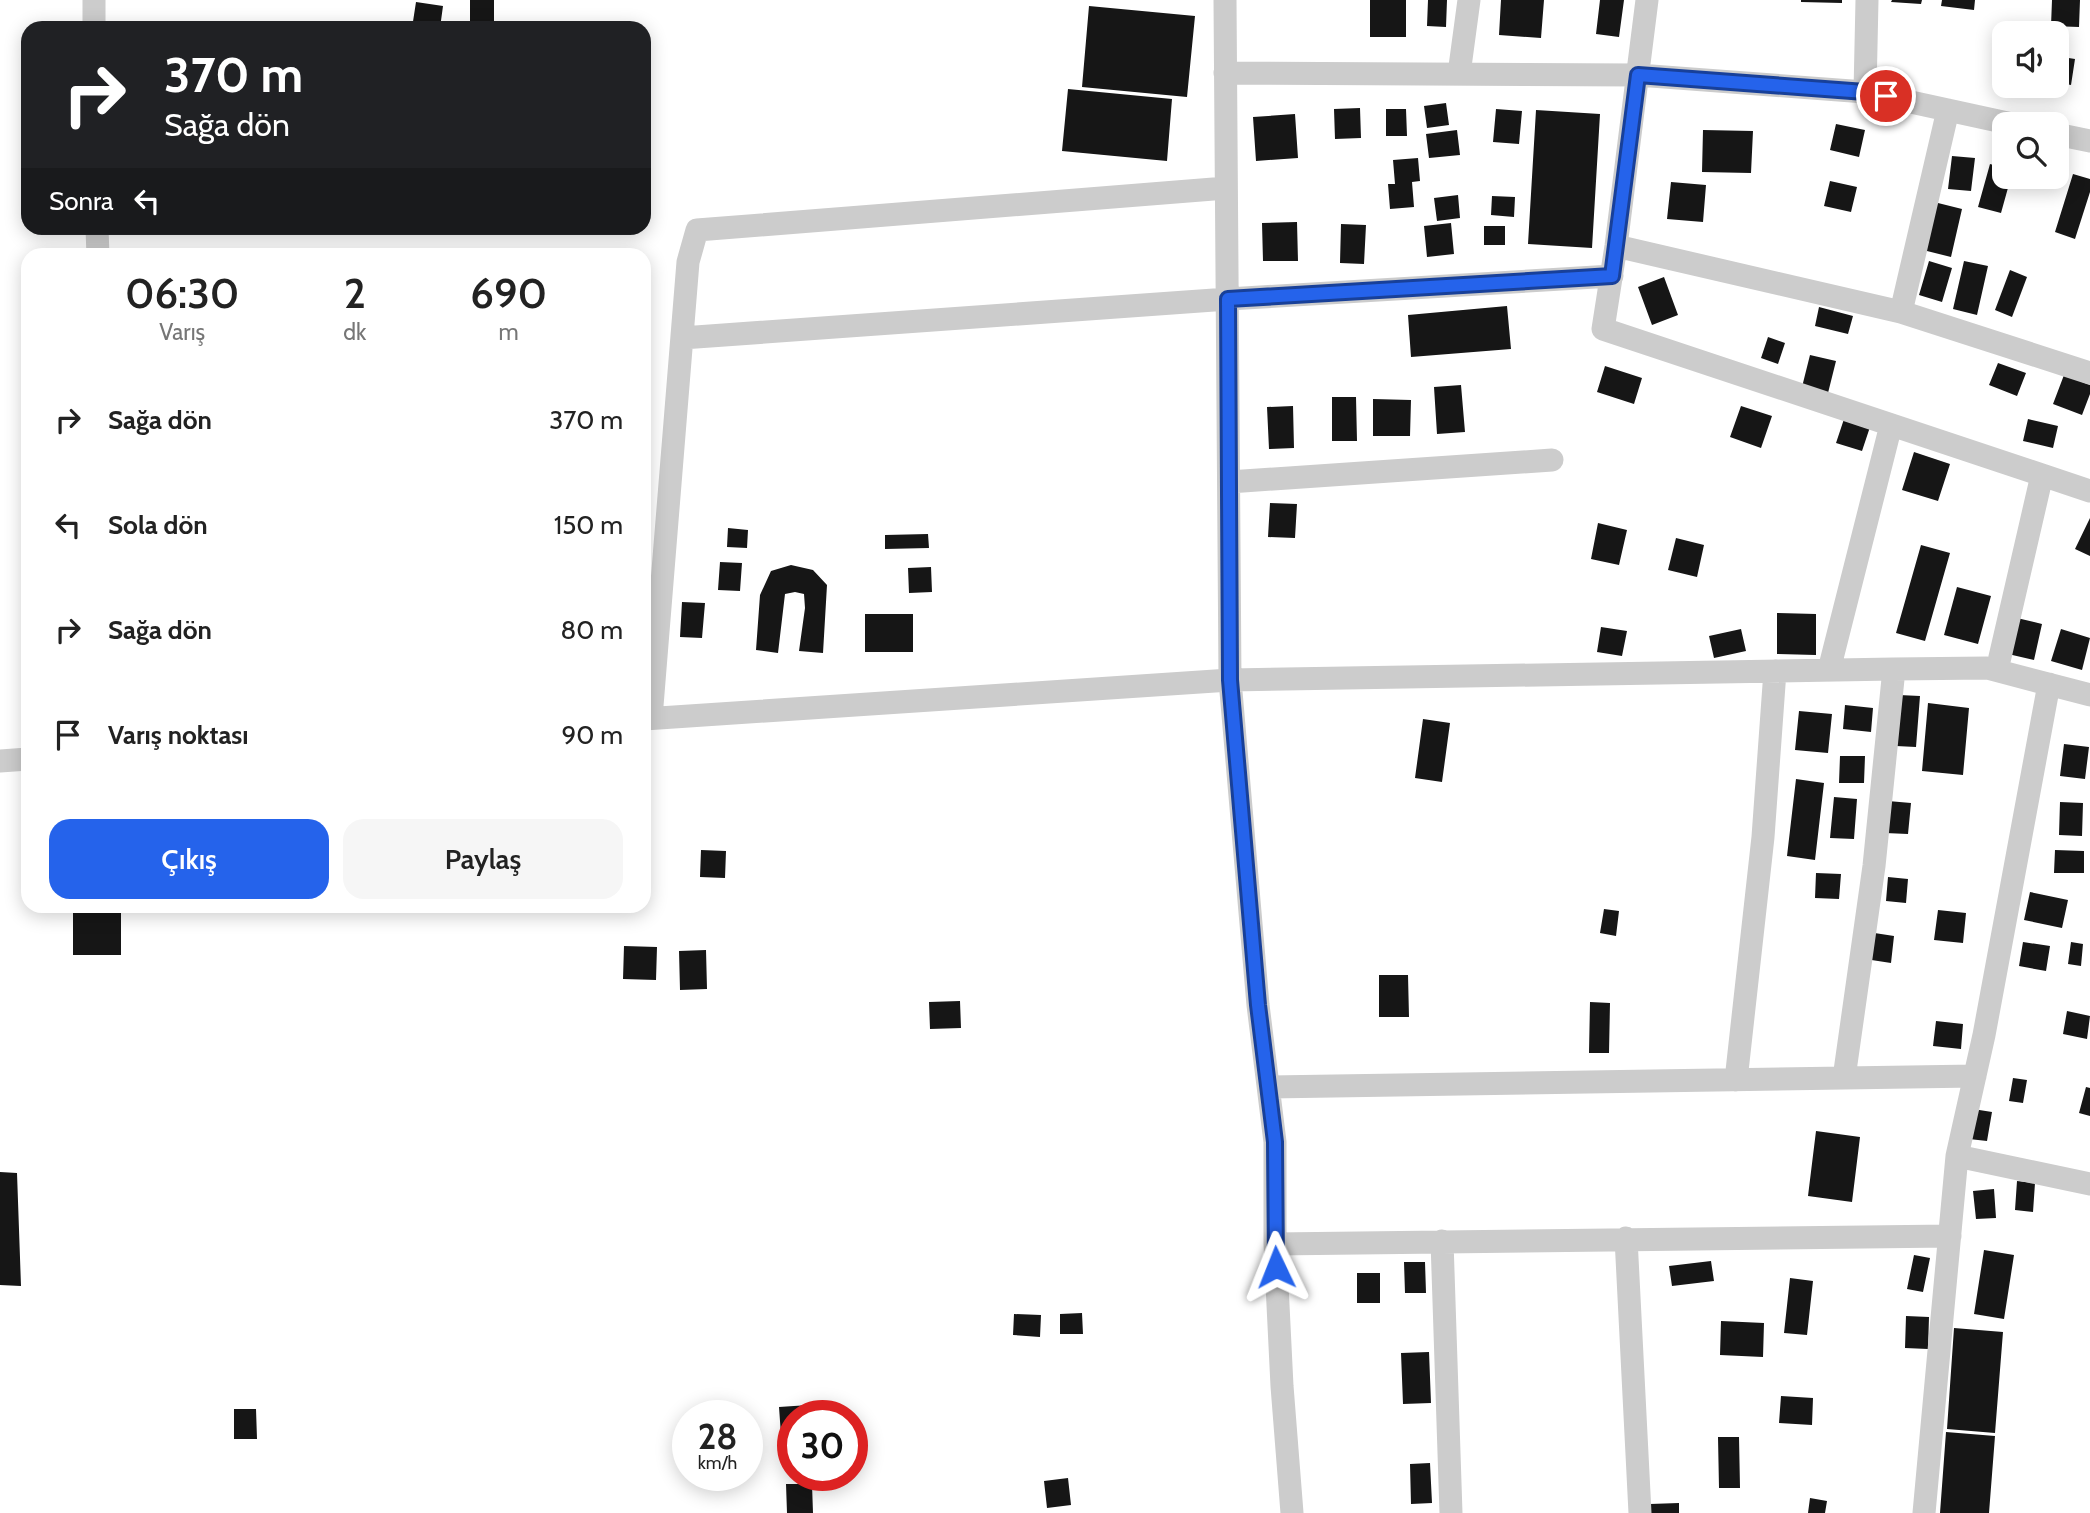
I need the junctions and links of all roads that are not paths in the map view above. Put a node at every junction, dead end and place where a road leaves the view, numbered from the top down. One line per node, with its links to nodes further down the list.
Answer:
1 (94, 0): 6 (street)
2 (1225, 0): 7 (street)
3 (1468, 0): 8 (street)
4 (1647, 0): 9 (street)
5 (1867, 0): 10 (street)
6 (94, 21)
7 (1225, 73): 8 (street); 15 (street)
8 (1459, 74): 9 (street)
9 (1638, 75): 10 (street); 16 (street)
10 (1865, 92): 11 (street)
11 (1948, 110): 12 (street); 19 (street)
12 (1992, 120)
13 (2069, 137): 14 (street)
14 (2090, 141)
15 (1226, 188): 18 (street); 20 (street)
16 (1616, 246): 17 (street); 19 (street)
17 (1612, 276): 18 (street); 22 (street)
18 (1228, 299): 20 (street); 25 (street)
19 (1901, 312): 21 (street)
20 (682, 338): 31 (street)
21 (2090, 373)
22 (1891, 425): 24 (street); 28 (street)
23 (1552, 460): 25 (street)
24 (2042, 475): 26 (street); 29 (street)
25 (1229, 482): 32 (street)
26 (2090, 491)
27 (1894, 669): 28 (street); 29 (street); 39 (street)
28 (1829, 670): 30 (street)
29 (1997, 670): 33 (street)
30 (1775, 671): 32 (street); 40 (street)
31 (651, 675)
32 (1230, 680): 35 (street); 41 (street)
33 (2049, 684): 34 (street); 38 (street)
34 (2090, 695)
35 (651, 719)
36 (21, 760): 37 (street)
37 (0, 761)
38 (1975, 1076): 39 (street); 42 (street)
39 (1844, 1078): 40 (street)
40 (1736, 1080): 41 (street)
41 (1269, 1087): 47 (street)
42 (1957, 1156): 43 (street); 44 (street)
43 (2090, 1184)
44 (1950, 1236): 45 (street); 51 (street)
45 (1626, 1238): 46 (street); 50 (street)
46 (1442, 1241): 47 (street); 49 (street)
47 (1275, 1244): 48 (street)
48 (1292, 1513)
49 (1451, 1513)
50 (1640, 1513)
51 (1924, 1513)

